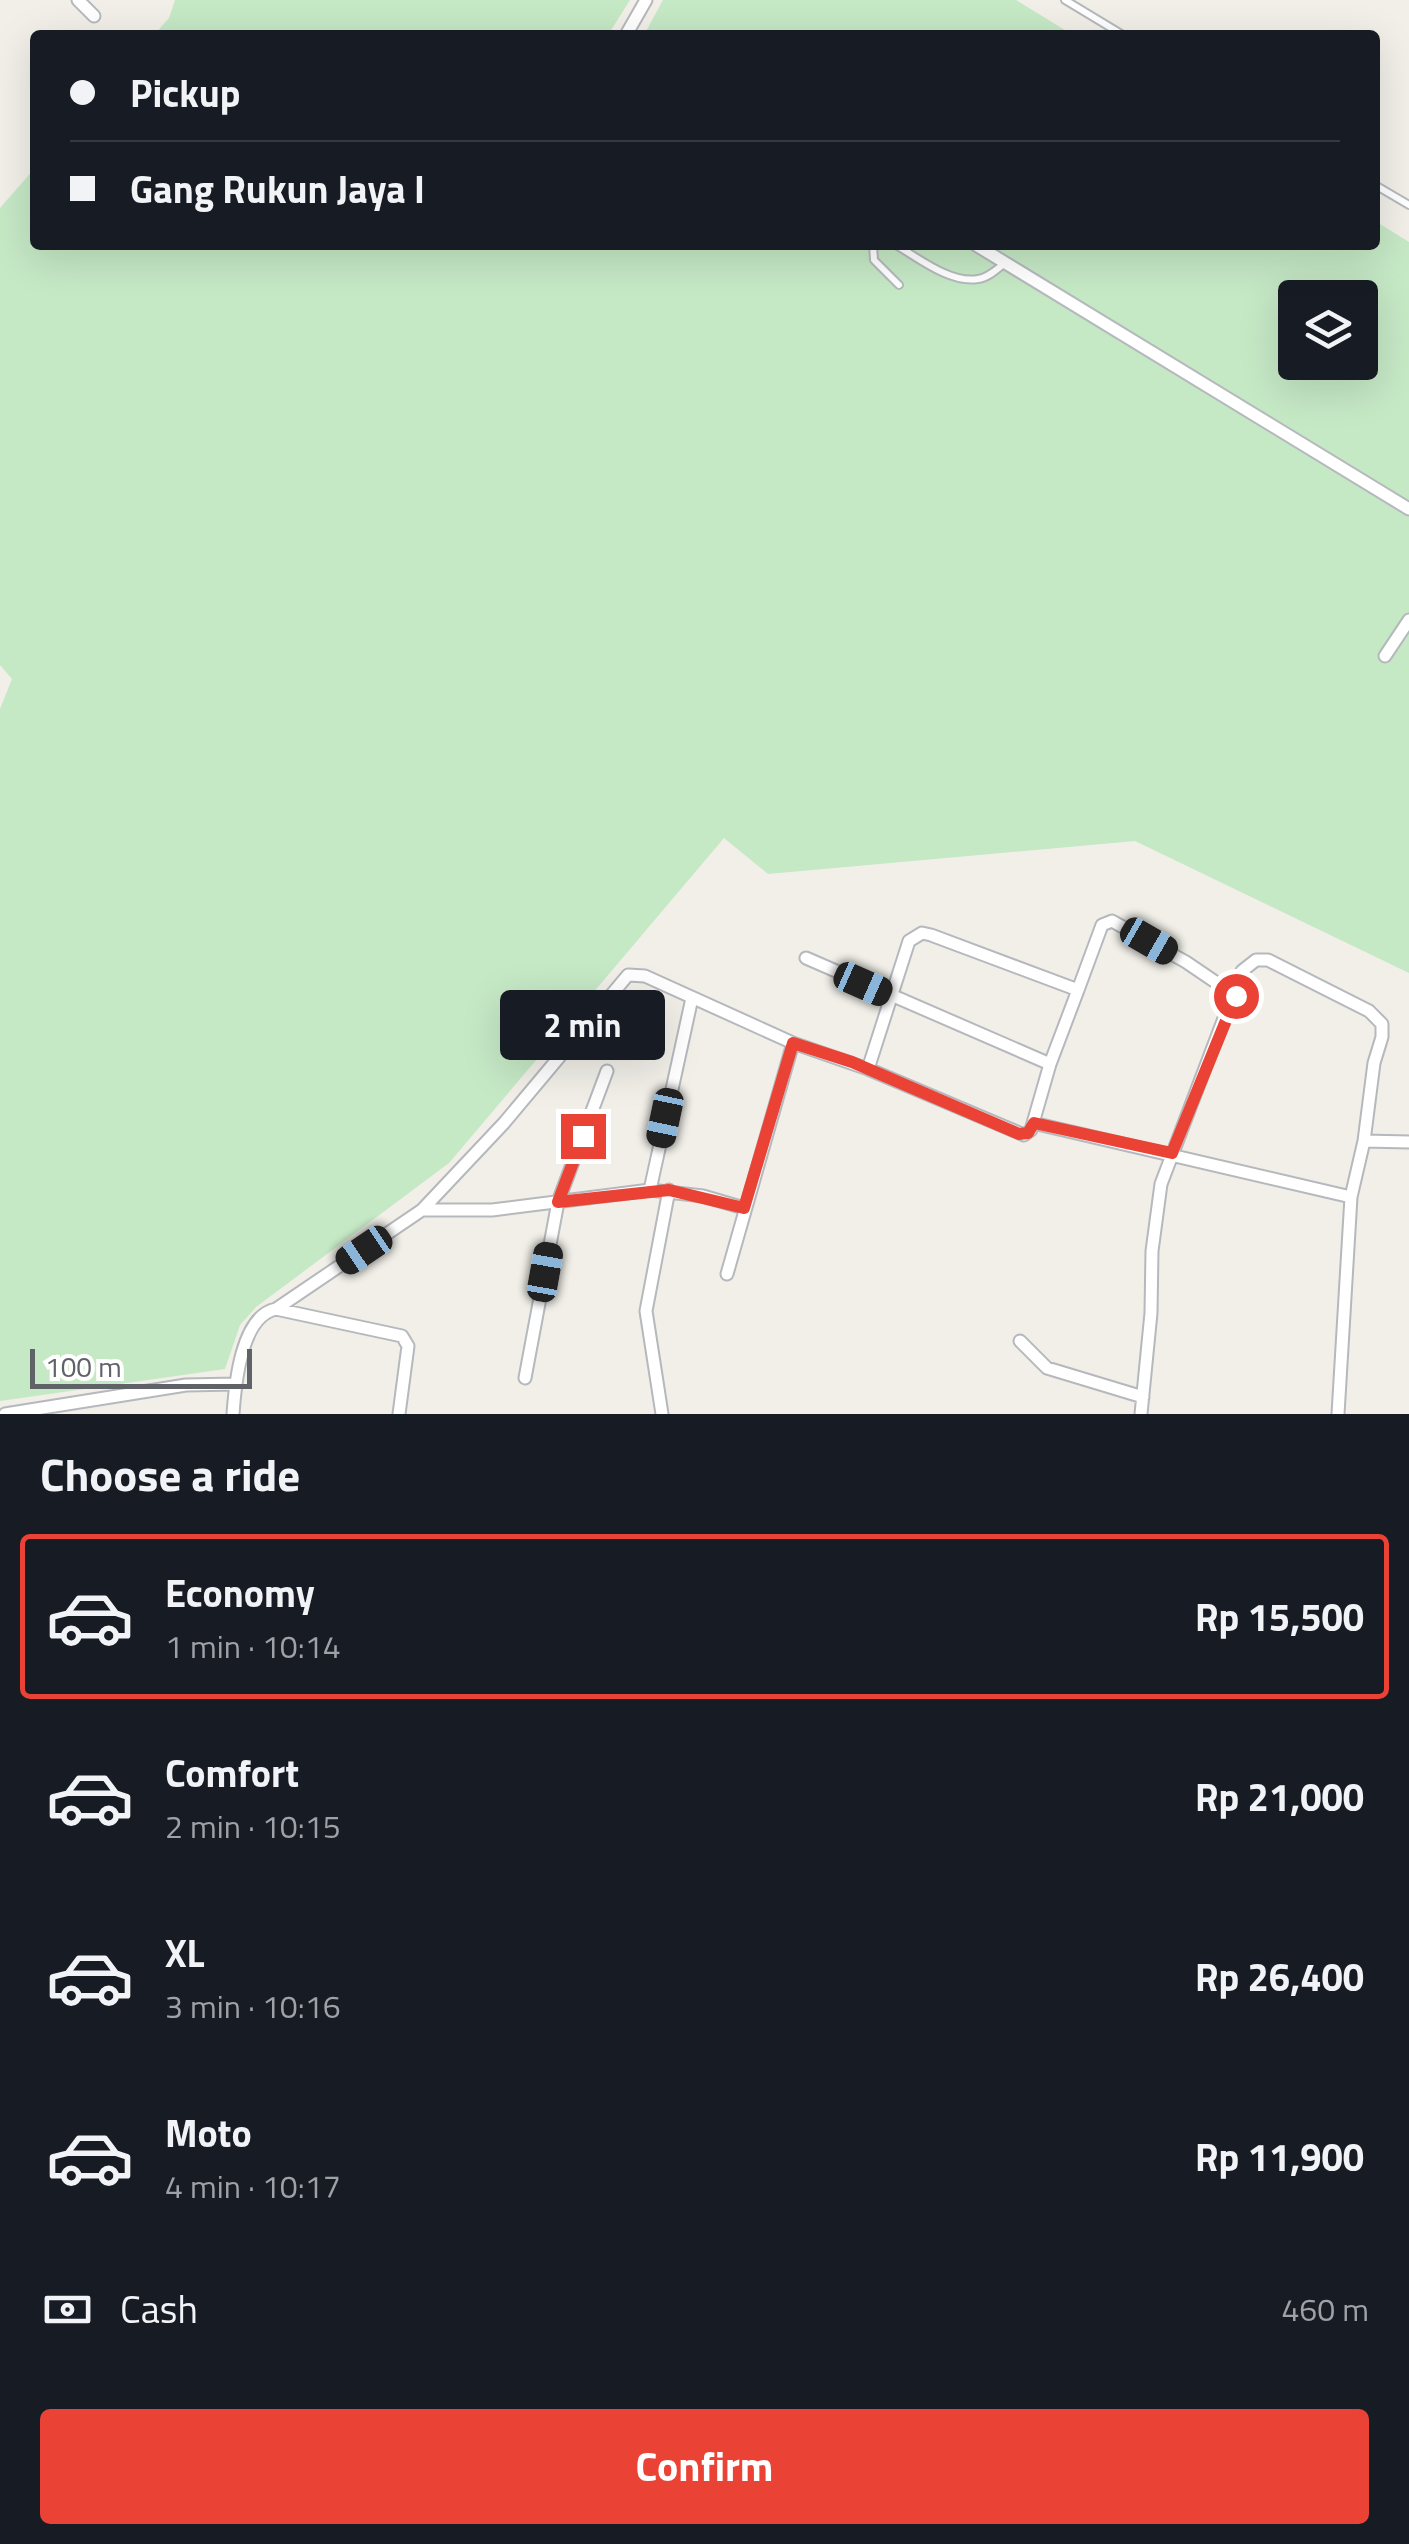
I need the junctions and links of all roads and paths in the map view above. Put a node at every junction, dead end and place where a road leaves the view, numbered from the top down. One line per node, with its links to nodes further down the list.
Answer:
1 (78, 0): 4 (street)
2 (646, 0): 5 (street)
3 (1065, 0): 6 (lane)
4 (94, 16)
5 (629, 30)
6 (1116, 30)
7 (1380, 188): 8 (lane)
8 (1409, 205)
9 (873, 250): 13 (lane)
10 (905, 250): 12 (lane)
11 (985, 250): 12 (street)
12 (1006, 262): 14 (street)
13 (899, 285)
14 (1409, 509)
15 (1409, 620): 16 (street)
16 (1385, 656)
17 (806, 958): 20 (street)
18 (1078, 990): 19 (street); 20 (street); 23 (street)
19 (1236, 996): 27 (street); 29 (street)
20 (892, 997): 23 (street); 24 (street)
21 (692, 998): 22 (street); 30 (street); 35 (street)
22 (793, 1043): 24 (street); 34 (street)
23 (1050, 1064): 26 (street)
24 (868, 1069): 26 (street)
25 (608, 1071): 33 (street)
26 (1034, 1123): 29 (street)
27 (1364, 1141): 28 (street); 32 (street)
28 (1409, 1142)
29 (1172, 1153): 32 (street); 41 (street)
30 (650, 1190): 31 (street); 33 (street)
31 (669, 1190): 34 (street); 45 (street)
32 (1351, 1197): 47 (street)
33 (558, 1202): 35 (street); 39 (street)
34 (744, 1208): 36 (street)
35 (422, 1210): 37 (street)
36 (727, 1274)
37 (276, 1309): 40 (street); 44 (street)
38 (1020, 1342): 41 (street)
39 (525, 1378)
40 (236, 1384): 42 (street); 43 (street)
41 (1143, 1397): 46 (street)
42 (5, 1414)
43 (233, 1414)
44 (399, 1414)
45 (662, 1414)
46 (1141, 1414)
47 (1338, 1414)

